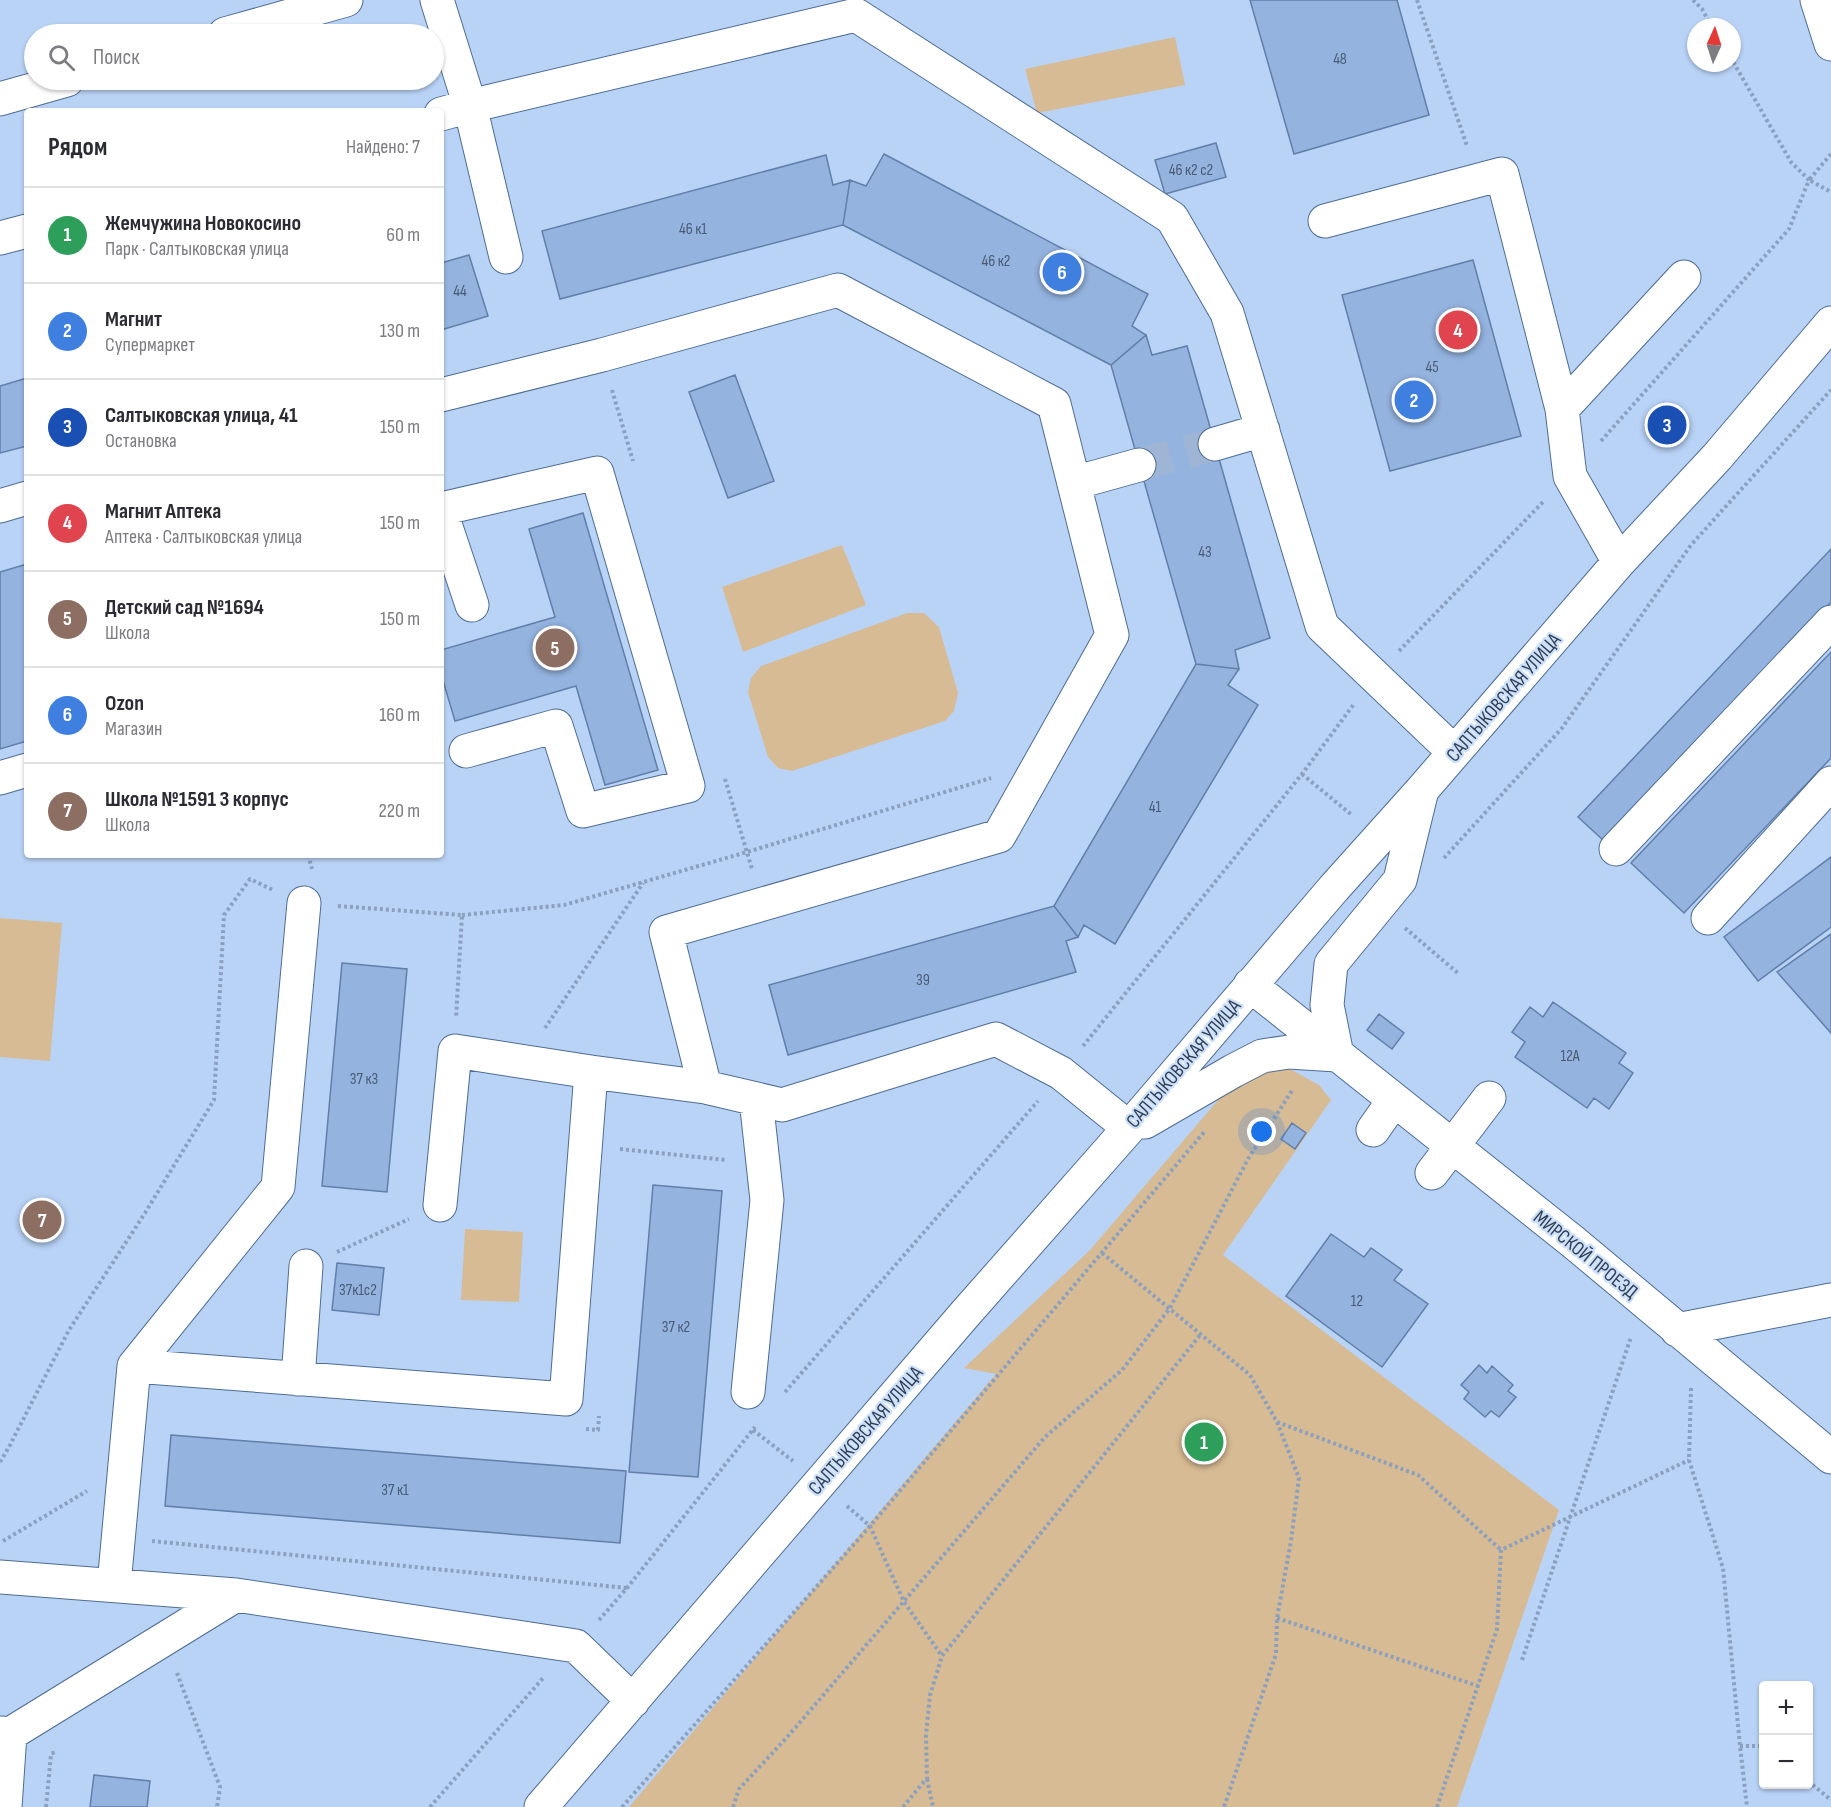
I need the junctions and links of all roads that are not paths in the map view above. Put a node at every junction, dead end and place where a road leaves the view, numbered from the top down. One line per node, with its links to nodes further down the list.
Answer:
1 (346, 0): 5 (street)
2 (437, 0): 6 (street)
3 (1817, 0): 8 (street)
4 (854, 8): 11 (street); 20 (street)
5 (261, 24)
6 (441, 24)
7 (444, 43): 11 (street)
8 (1831, 44)
9 (32, 90): 10 (street)
10 (0, 99)
11 (455, 110): 15 (street)
12 (1325, 221): 19 (street)
13 (24, 232): 14 (street)
14 (0, 238)
15 (506, 257)
16 (1684, 277): 19 (street)
17 (1829, 320): 28 (street, САЛТЫКОВСКАЯ УЛИЦА)
18 (444, 394): 23 (street)
19 (1562, 409): 28 (street)
20 (1263, 430): 21 (street); 32 (street)
21 (1215, 444)
22 (1139, 465): 23 (street)
23 (1074, 483): 43 (street)
24 (24, 499): 25 (street)
25 (0, 506)
26 (444, 509): 31 (street)
27 (444, 519): 29 (street)
28 (1619, 562): 32 (street, САЛТЫКОВСКАЯ УЛИЦА)
29 (472, 605)
30 (1831, 622): 37 (street)
31 (466, 751)
32 (1454, 752): 36 (street, САЛТЫКОВСКАЯ УЛИЦА)
33 (24, 771): 34 (street)
34 (0, 778)
35 (1831, 783): 39 (street)
36 (1422, 790): 40 (street, САЛТЫКОВСКАЯ УЛИЦА); 41 (street)
37 (1616, 849)
38 (304, 903): 55 (street)
39 (1708, 918)
40 (1250, 985): 41 (street, МИРСКОЙ ПРОЕЗД); 48 (street, САЛТЫКОВСКАЯ УЛИЦА)
41 (1337, 1055): 46 (street, МИРСКОЙ ПРОЕЗД); 48 (street)
42 (591, 1072): 43 (street); 51 (street); 56 (street)
43 (705, 1087): 45 (street)
44 (1489, 1098): 49 (street)
45 (756, 1099): 48 (street); 57 (street)
46 (1394, 1100): 47 (street); 49 (street, МИРСКОЙ ПРОЕЗД)
47 (1373, 1130)
48 (1124, 1132): 62 (street, САЛТЫКОВСКАЯ УЛИЦА)
49 (1452, 1146): 50 (street); 54 (street, МИРСКОЙ ПРОЕЗД)
50 (1432, 1173)
51 (440, 1205)
52 (306, 1266): 56 (street)
53 (1831, 1300): 54 (street)
54 (1677, 1330): 58 (street, МИРСКОЙ ПРОЕЗД)
55 (134, 1366): 56 (street); 60 (street)
56 (298, 1379)
57 (754, 1406)
58 (1831, 1457)
59 (0, 1576): 60 (street)
60 (114, 1585): 61 (street)
61 (236, 1595): 62 (street); 63 (street)
62 (633, 1701): 65 (street, САЛТЫКОВСКАЯ УЛИЦА)
63 (5, 1733): 64 (street)
64 (5, 1807)
65 (541, 1807)

